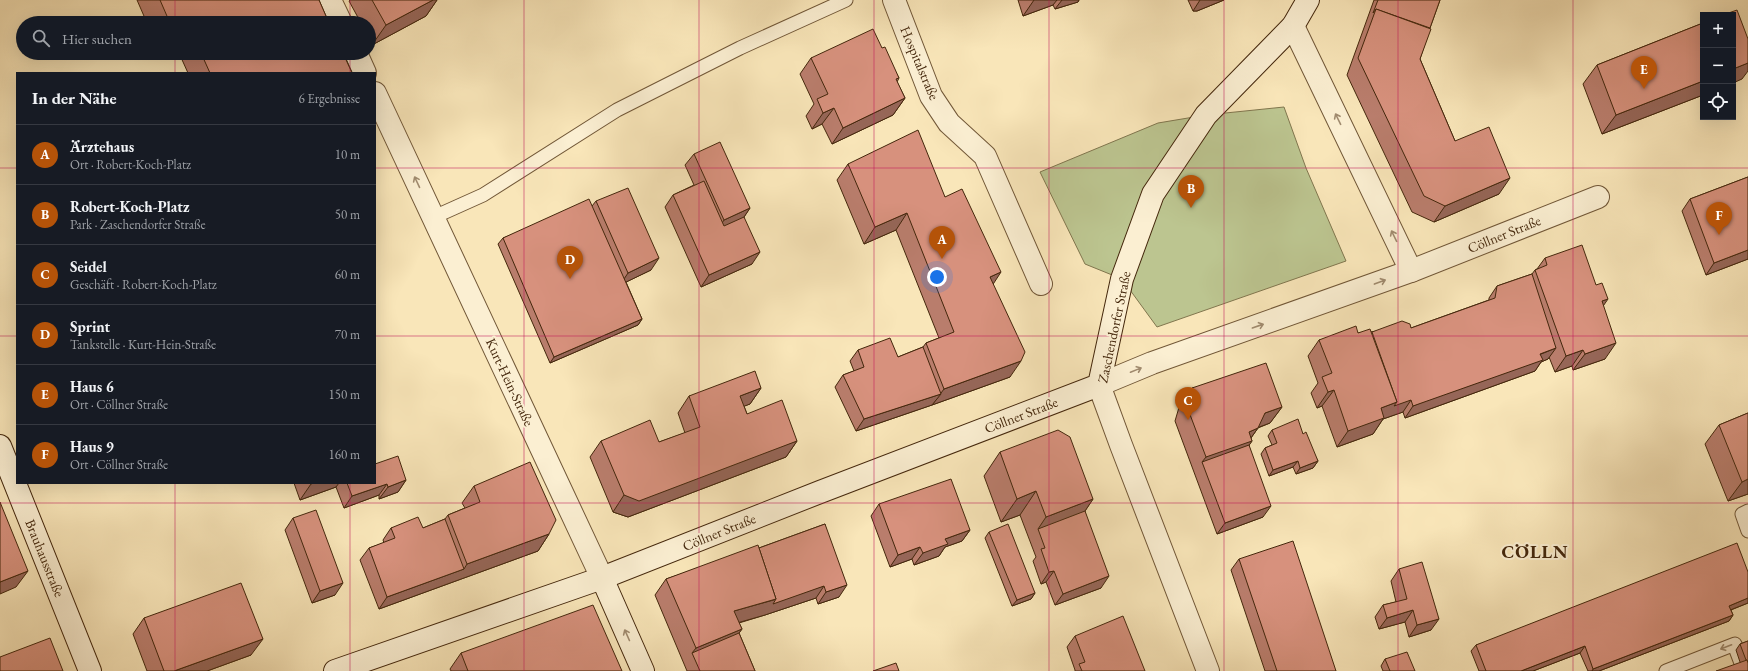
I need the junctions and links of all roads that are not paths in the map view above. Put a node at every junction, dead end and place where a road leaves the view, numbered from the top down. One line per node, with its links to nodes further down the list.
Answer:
1 (330, 0): 5 (street)
2 (846, 0): 11 (lane)
3 (894, 0): 13 (street, Hospitalstraße)
4 (1308, 0): 6 (street, Zaschendorfer Straße)
5 (338, 16)
6 (1293, 26): 12 (street, one-way to 6); 14 (street, Zaschendorfer Straße)
7 (359, 60): 8 (street)
8 (365, 72)
9 (376, 96): 11 (street, Kurt-Hein-Straße, one-way to 9)
10 (1598, 197): 12 (street, Cöllner Straße)
11 (434, 217): 18 (street, Kurt-Hein-Straße)
12 (1411, 271): 14 (street, Cöllner Straße, one-way to 12)
13 (1041, 284)
14 (1100, 385): 18 (street, Cöllner Straße); 22 (street, Zaschendorfer Straße)
15 (0, 446): 19 (street, Brauhausstraße)
16 (1748, 511): 17 (lane)
17 (1748, 531)
18 (602, 578): 20 (street, Cöllner Straße); 21 (street, Kurt-Hein-Straße, one-way to 18)
19 (90, 671)
20 (335, 671)
21 (643, 671)
22 (1208, 671)
23 (1666, 671): 24 (lane, one-way to 23)
24 (1744, 671)

